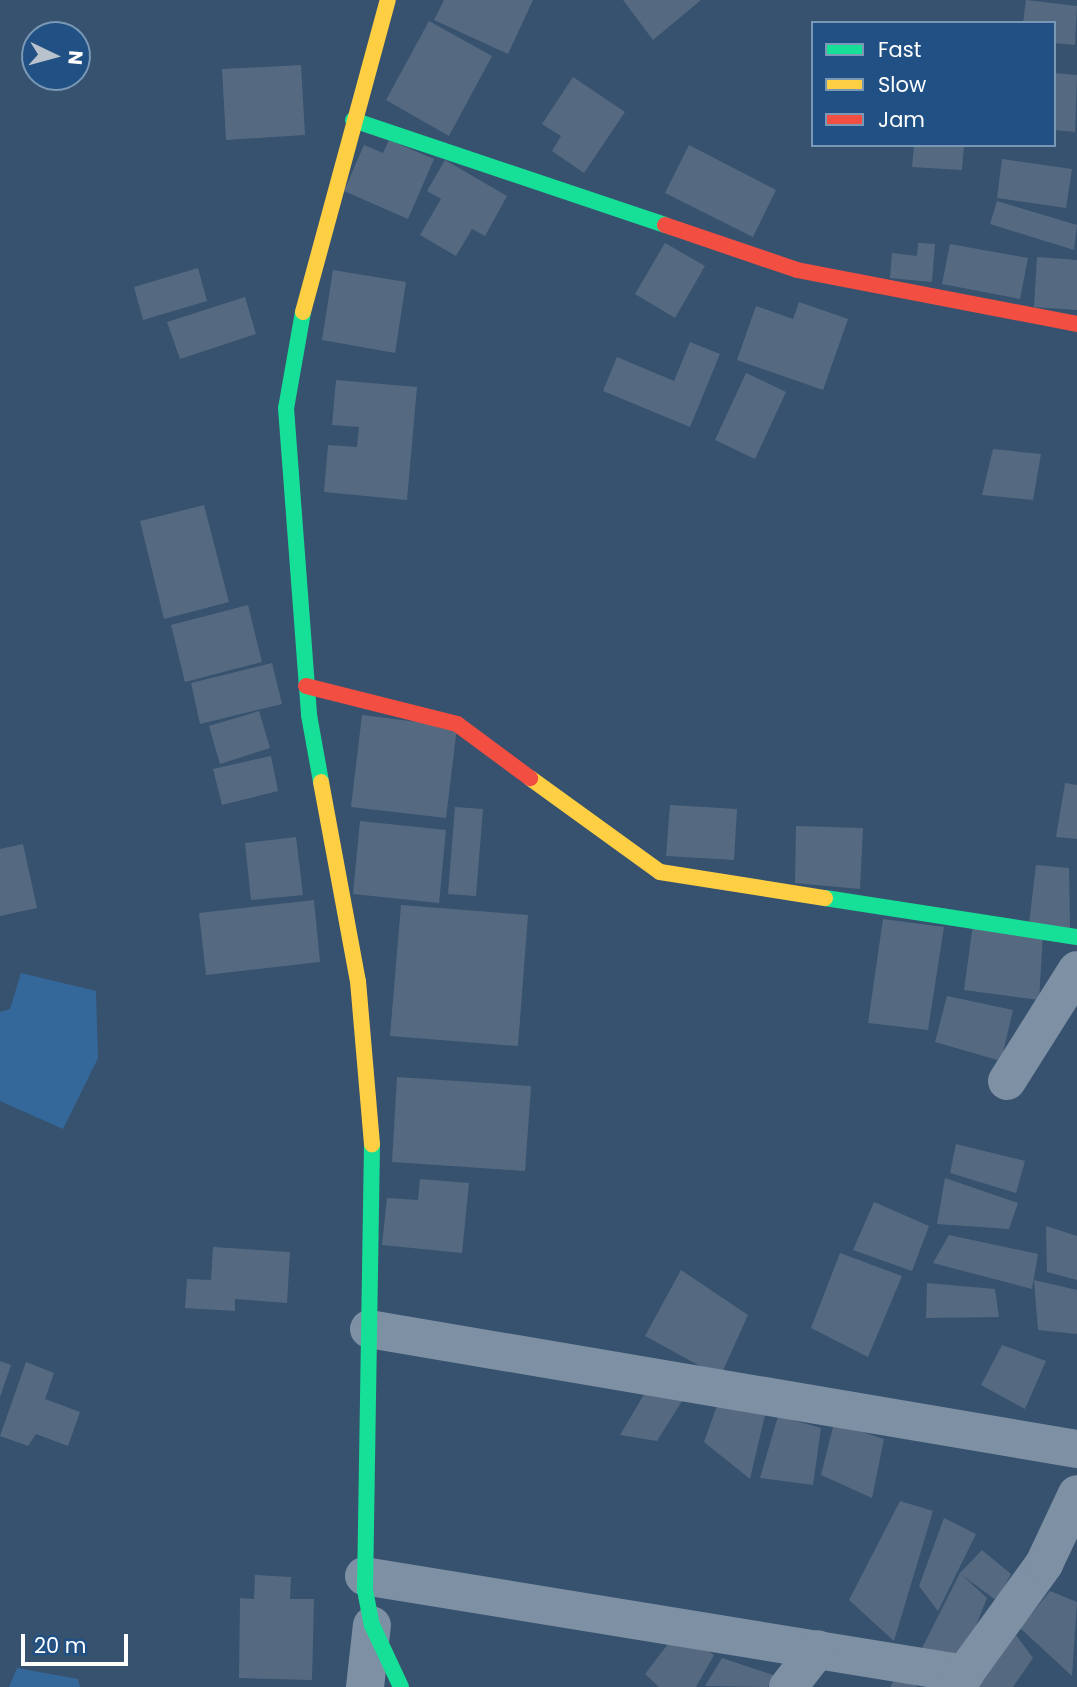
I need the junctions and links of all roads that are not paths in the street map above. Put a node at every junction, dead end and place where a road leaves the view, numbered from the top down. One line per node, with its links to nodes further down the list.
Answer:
1 (388, 0): 2 (street)
2 (353, 120): 3 (street); 4 (street)
3 (1077, 324)
4 (306, 686): 5 (street); 8 (street)
5 (1077, 937)
6 (1077, 970): 7 (street)
7 (1007, 1081)
8 (369, 1329): 9 (street); 11 (street)
9 (1077, 1449)
10 (1077, 1494): 14 (street)
11 (365, 1576): 12 (street); 13 (street)
12 (372, 1625): 15 (street); 16 (street)
13 (818, 1649): 14 (street); 17 (street)
14 (960, 1681)
15 (365, 1687)
16 (401, 1687)
17 (788, 1687)

